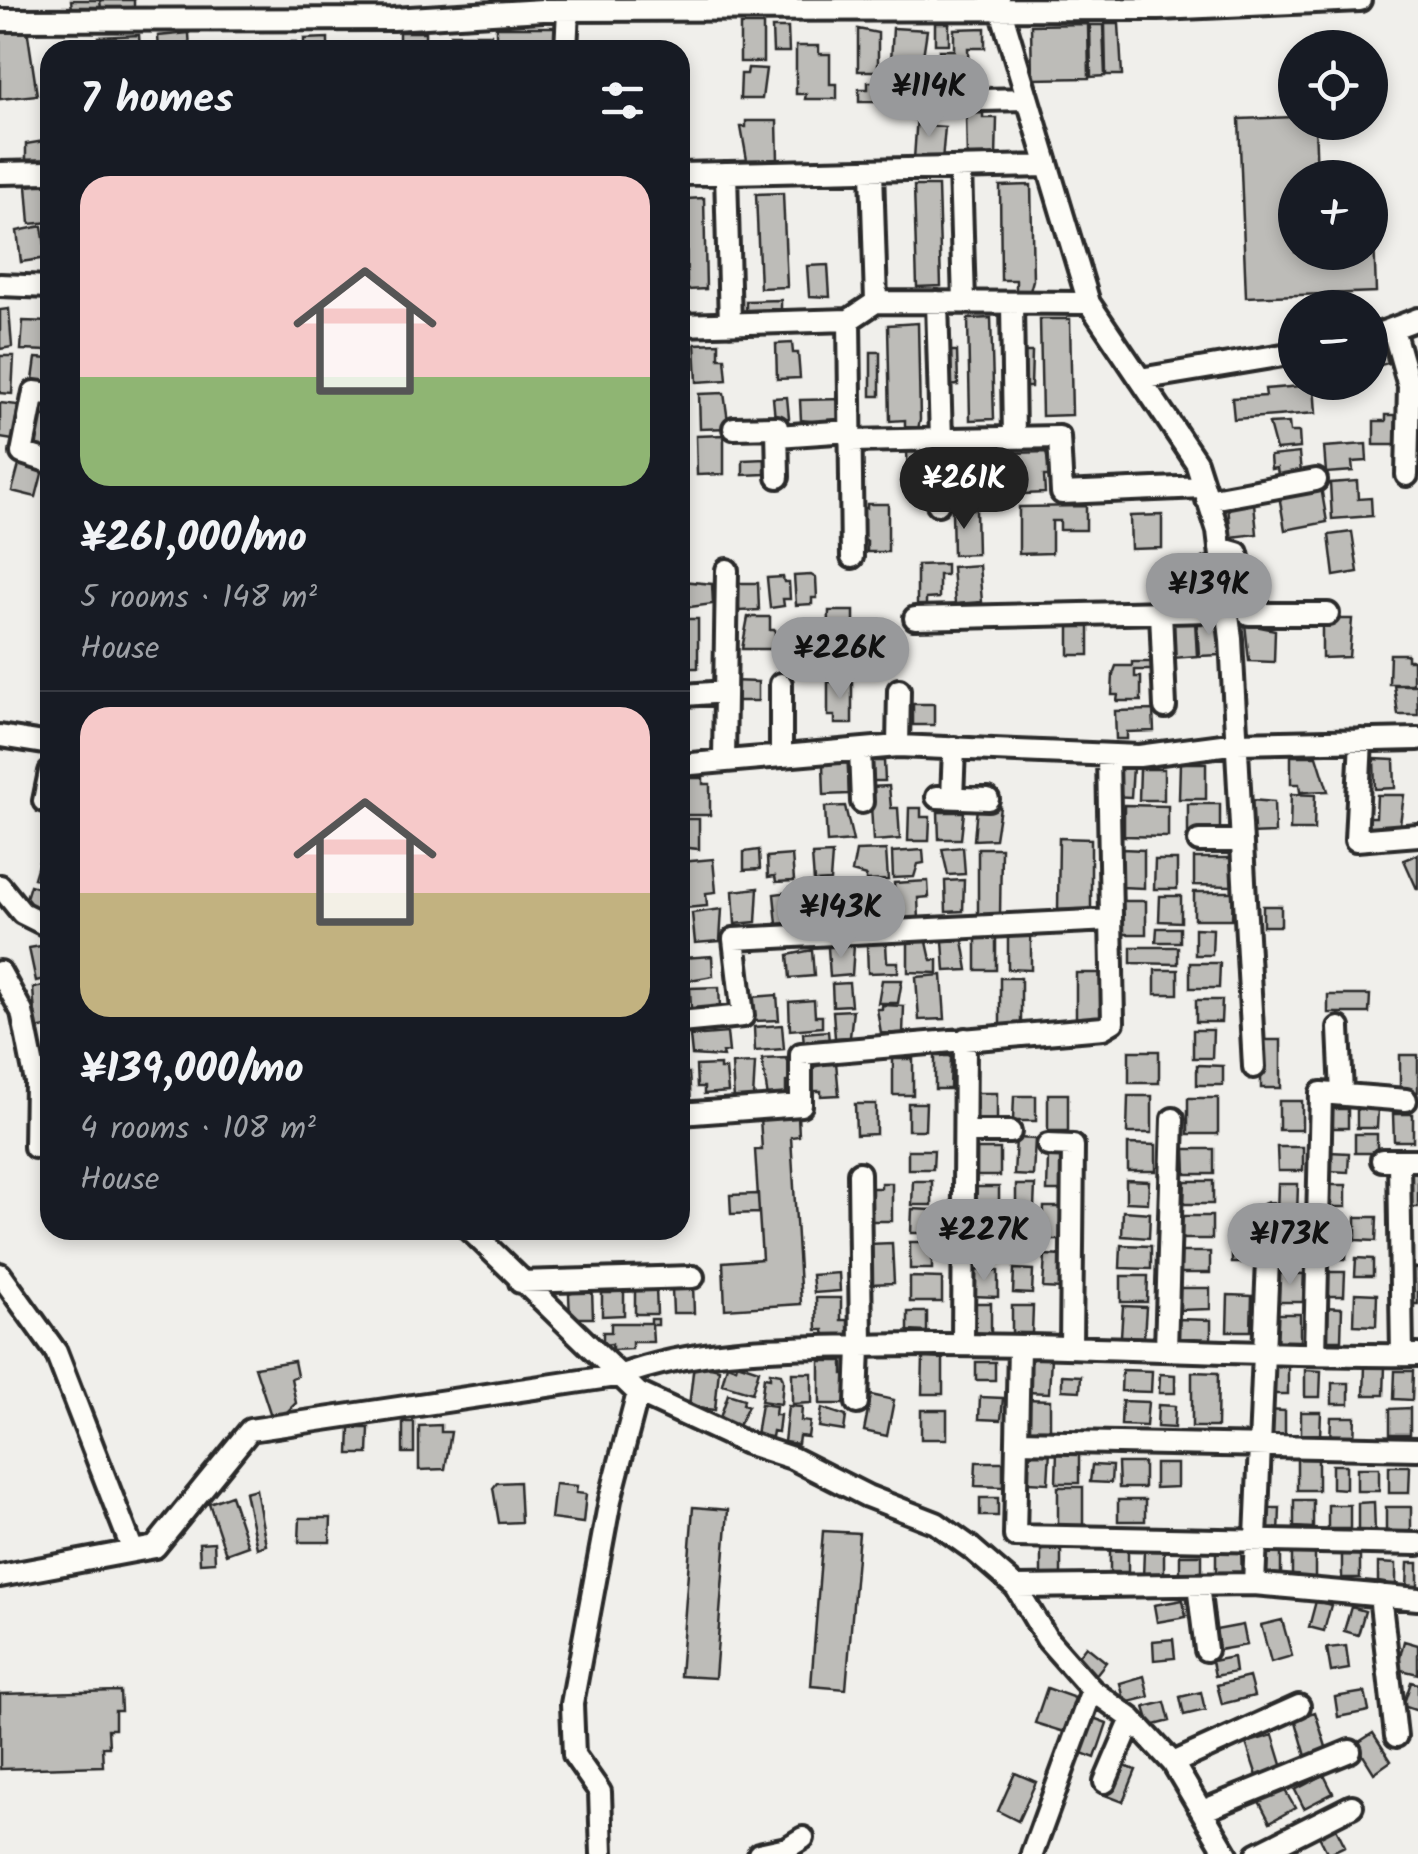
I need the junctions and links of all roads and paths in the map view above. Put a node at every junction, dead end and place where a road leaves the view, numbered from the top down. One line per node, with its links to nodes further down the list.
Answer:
1 (1360, 0): 2 (street)
2 (999, 5): 4 (street); 7 (street)
3 (419, 9): 4 (street); 5 (street)
4 (568, 10): 6 (street)
5 (0, 20)
6 (566, 40)
7 (1026, 99): 8 (street); 9 (street)
8 (938, 101)
9 (1046, 166): 10 (street); 22 (street)
10 (960, 168): 11 (street); 20 (street)
11 (872, 170): 14 (street); 18 (street)
12 (40, 172): 13 (street)
13 (0, 173)
14 (726, 173): 15 (street); 25 (street)
15 (690, 174)
16 (0, 285): 17 (street)
17 (40, 287)
18 (876, 302): 19 (street); 24 (street)
19 (937, 302): 20 (street); 36 (street)
20 (964, 302): 21 (street)
21 (1012, 302): 22 (street); 35 (street)
22 (1089, 302): 30 (street)
23 (1418, 319): 27 (street)
24 (849, 320): 25 (street); 34 (street)
25 (730, 324): 26 (street)
26 (690, 326)
27 (1392, 329): 28 (street); 38 (street)
28 (1388, 330)
29 (1278, 356): 30 (street)
30 (1140, 379): 41 (street)
31 (40, 393): 37 (street)
32 (734, 428): 33 (street)
33 (777, 436): 34 (street); 39 (street)
34 (850, 436): 36 (street); 44 (street)
35 (1014, 438): 36 (street); 41 (street)
36 (937, 440): 42 (street)
37 (40, 459)
38 (1407, 475)
39 (778, 477)
40 (1316, 480): 41 (street)
41 (1204, 493): 43 (street)
42 (938, 504)
43 (1219, 540): 46 (street); 47 (street); 58 (street)
44 (852, 556)
45 (727, 570): 51 (street)
46 (1160, 612): 48 (street); 53 (street)
47 (1328, 614)
48 (915, 618)
49 (781, 684): 62 (street)
50 (900, 690): 59 (street)
51 (725, 692): 52 (street); 64 (street)
52 (690, 694)
53 (1165, 707)
54 (0, 736): 57 (street)
55 (1418, 739): 56 (street)
56 (1361, 740): 58 (street); 68 (street)
57 (40, 742)
58 (1238, 742): 63 (street); 69 (street)
59 (898, 746): 60 (street); 61 (street)
60 (954, 748): 63 (street); 66 (street)
61 (860, 750): 62 (street); 67 (street)
62 (781, 753): 64 (street)
63 (1108, 756): 72 (street)
64 (724, 759): 65 (street)
65 (690, 764)
66 (988, 798)
67 (862, 802)
68 (1418, 835)
69 (1242, 840): 70 (street); 78 (street)
70 (1199, 841)
71 (0, 886): 73 (street)
72 (1110, 920): 75 (street); 77 (street)
73 (40, 922)
74 (0, 972): 86 (street)
75 (690, 1021)
76 (1339, 1028): 79 (street)
77 (965, 1039): 81 (street); 83 (street)
78 (1254, 1067)
79 (1342, 1094): 80 (street); 101 (street)
80 (1406, 1100)
81 (690, 1113)
82 (1174, 1120): 99 (street)
83 (964, 1132): 84 (street); 95 (street)
84 (1010, 1132)
85 (1048, 1145): 98 (street)
86 (35, 1148)
87 (1400, 1160): 91 (street)
88 (859, 1173): 96 (street)
89 (1270, 1215): 100 (street)
90 (480, 1240): 94 (street)
91 (1409, 1266): 102 (street)
92 (0, 1274): 111 (street)
93 (693, 1277): 94 (street)
94 (520, 1282): 103 (street)
95 (963, 1342): 96 (street); 97 (street)
96 (860, 1346): 103 (street); 105 (street)
97 (1019, 1347): 98 (street); 106 (street)
98 (1071, 1347): 99 (street)
99 (1166, 1349): 100 (street)
100 (1262, 1353): 101 (street); 107 (street)
101 (1316, 1354): 102 (street)
102 (1410, 1355)
103 (622, 1376): 104 (street); 111 (street)
104 (638, 1392): 115 (street); 129 (street)
105 (857, 1403)
106 (1017, 1440): 107 (street); 109 (street)
107 (1259, 1443): 108 (street); 109 (street)
108 (1418, 1450)
109 (1256, 1540): 110 (street); 113 (street)
110 (1418, 1544)
111 (133, 1550): 112 (street)
112 (0, 1576)
113 (1254, 1584): 114 (street); 116 (street)
114 (1198, 1585): 115 (street); 118 (street)
115 (1016, 1588): 119 (street)
116 (1380, 1596): 117 (street); 122 (street)
117 (1418, 1599)
118 (1206, 1650)
119 (1092, 1690): 121 (street); 131 (street)
120 (1299, 1706): 124 (street)
121 (1132, 1719): 124 (street); 125 (street)
122 (1396, 1736)
123 (1350, 1750): 127 (street)
124 (1173, 1763): 127 (street)
125 (1105, 1782)
126 (1352, 1806): 133 (street)
127 (1205, 1810): 132 (street)
128 (804, 1838): 130 (street)
129 (602, 1854)
130 (759, 1854)
131 (1032, 1854)
132 (1227, 1854)
133 (1257, 1854)

